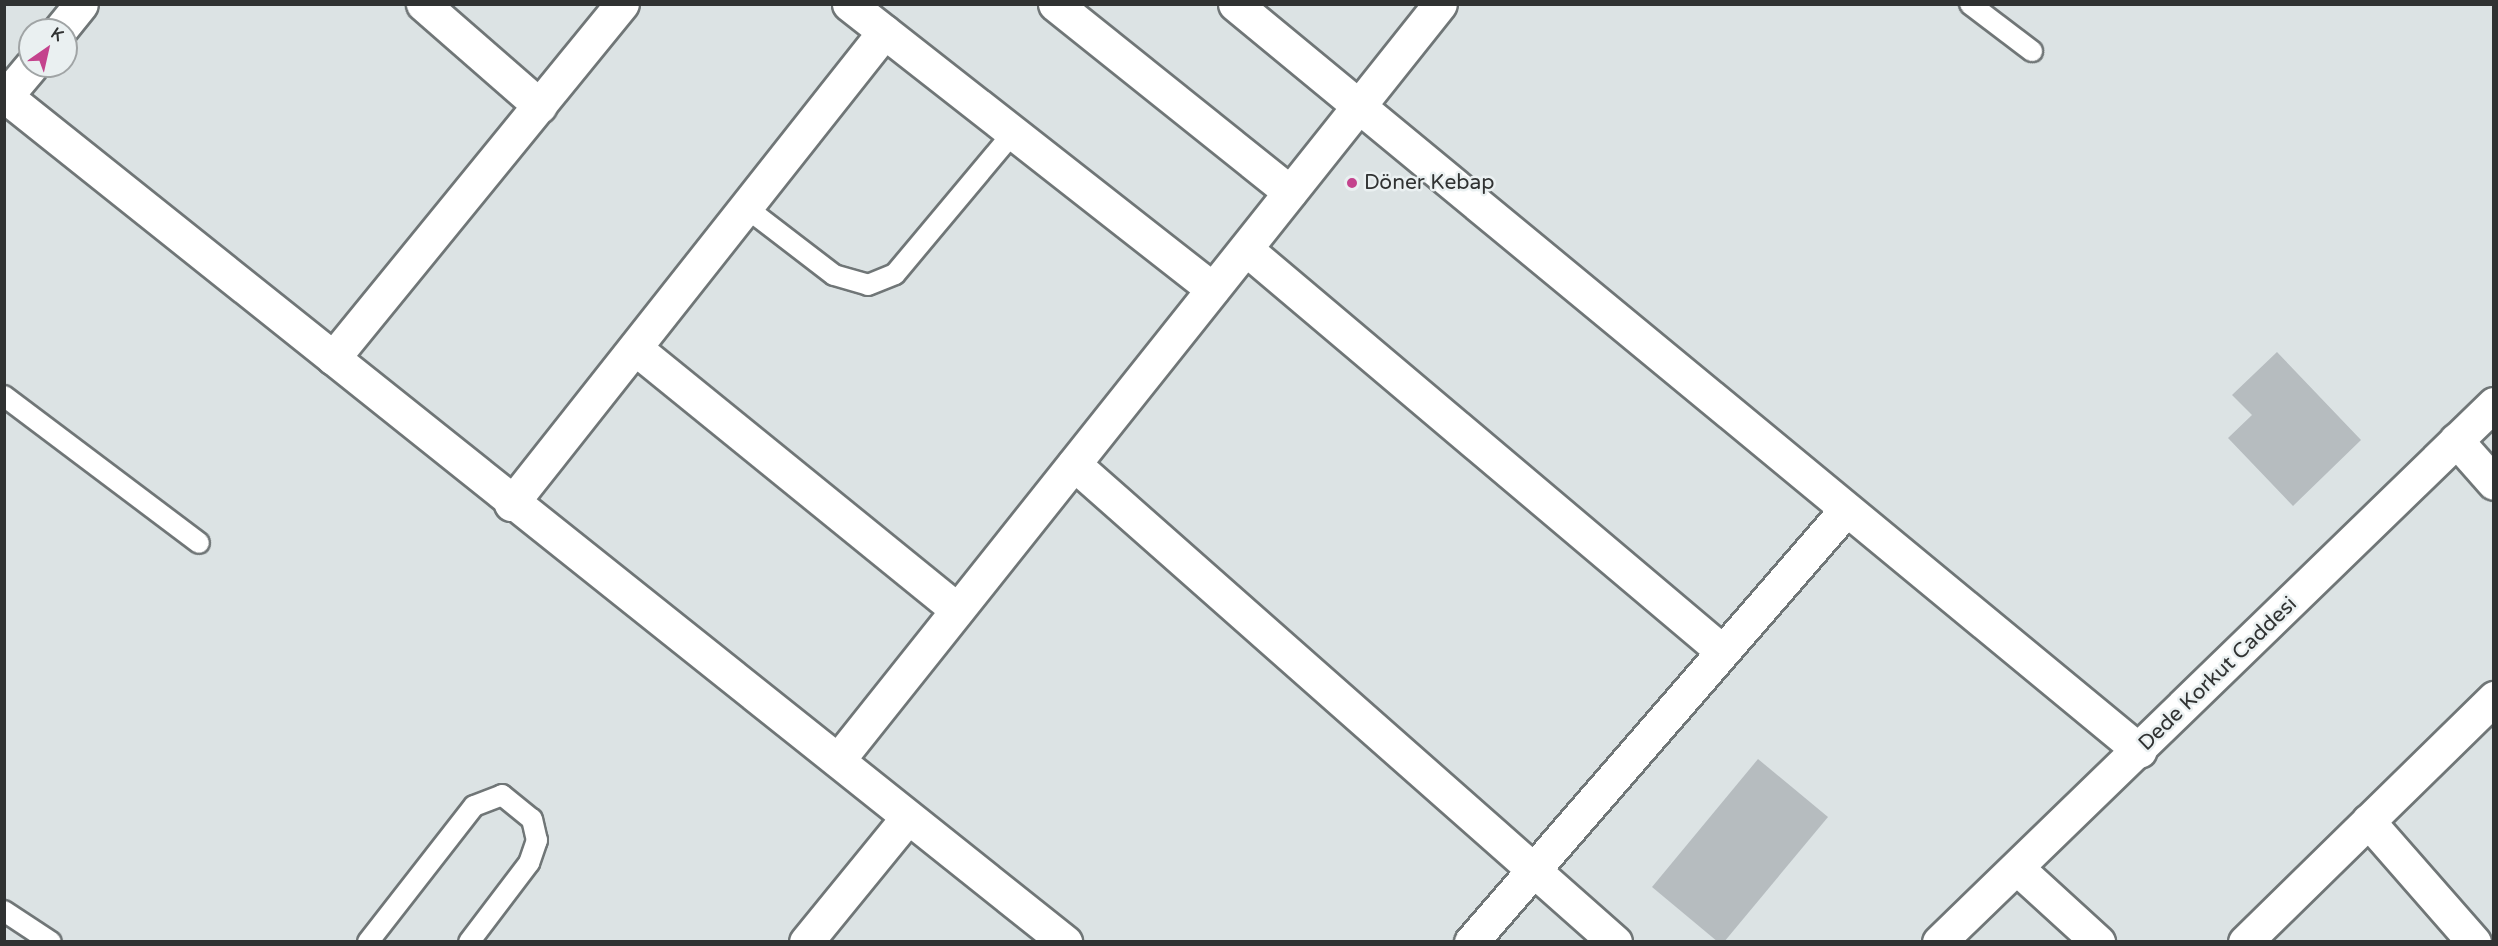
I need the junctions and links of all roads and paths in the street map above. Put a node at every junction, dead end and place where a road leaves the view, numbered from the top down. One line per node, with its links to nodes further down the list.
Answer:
1 (81, 4): 9 (street)
2 (423, 4): 15 (street)
3 (622, 4): 15 (street)
4 (849, 4): 10 (street)
5 (1055, 4): 17 (street)
6 (1235, 4): 14 (street)
7 (1970, 4): 11 (lane)
8 (1438, 5): 14 (street)
9 (70, 18)
10 (884, 32): 16 (street); 18 (street)
11 (2032, 51)
12 (21, 78): 13 (street)
13 (5, 96): 22 (street)
14 (1359, 105): 17 (street); 29 (street)
15 (540, 106): 22 (street)
16 (1013, 133): 18 (lane); 20 (street)
17 (1290, 192): 19 (street)
18 (747, 209): 21 (street)
19 (1246, 249): 20 (street); 32 (street)
20 (1213, 289): 26 (street)
21 (635, 348): 28 (street); 31 (street)
22 (333, 358): 28 (street)
23 (5, 397): 30 (lane)
24 (2493, 404): 25 (street, Dede Korkut Caddesi)
25 (2456, 440): 27 (street); 34 (street, Dede Korkut Caddesi)
26 (1074, 464): 31 (street); 38 (street)
27 (2493, 483)
28 (512, 504): 35 (street)
29 (1844, 512): 32 (street); 34 (street)
30 (199, 543)
31 (957, 610): 35 (street)
32 (1722, 651): 38 (street)
33 (2493, 698): 37 (street)
34 (2140, 751): 39 (street, Dede Korkut Caddesi)
35 (838, 760): 36 (street)
36 (908, 817): 44 (street); 45 (street)
37 (2368, 821): 50 (street); 51 (street)
38 (1534, 868): 46 (street); 47 (street)
39 (2017, 868): 48 (street, Dede Korkut Caddesi); 49 (street)
40 (4, 911): 41 (lane)
41 (51, 942)
42 (368, 942): 43 (lane)
43 (469, 942)
44 (806, 942)
45 (1065, 942)
46 (1471, 942)
47 (1615, 942)
48 (1939, 942)
49 (2098, 942)
50 (2245, 942)
51 (2474, 942)

